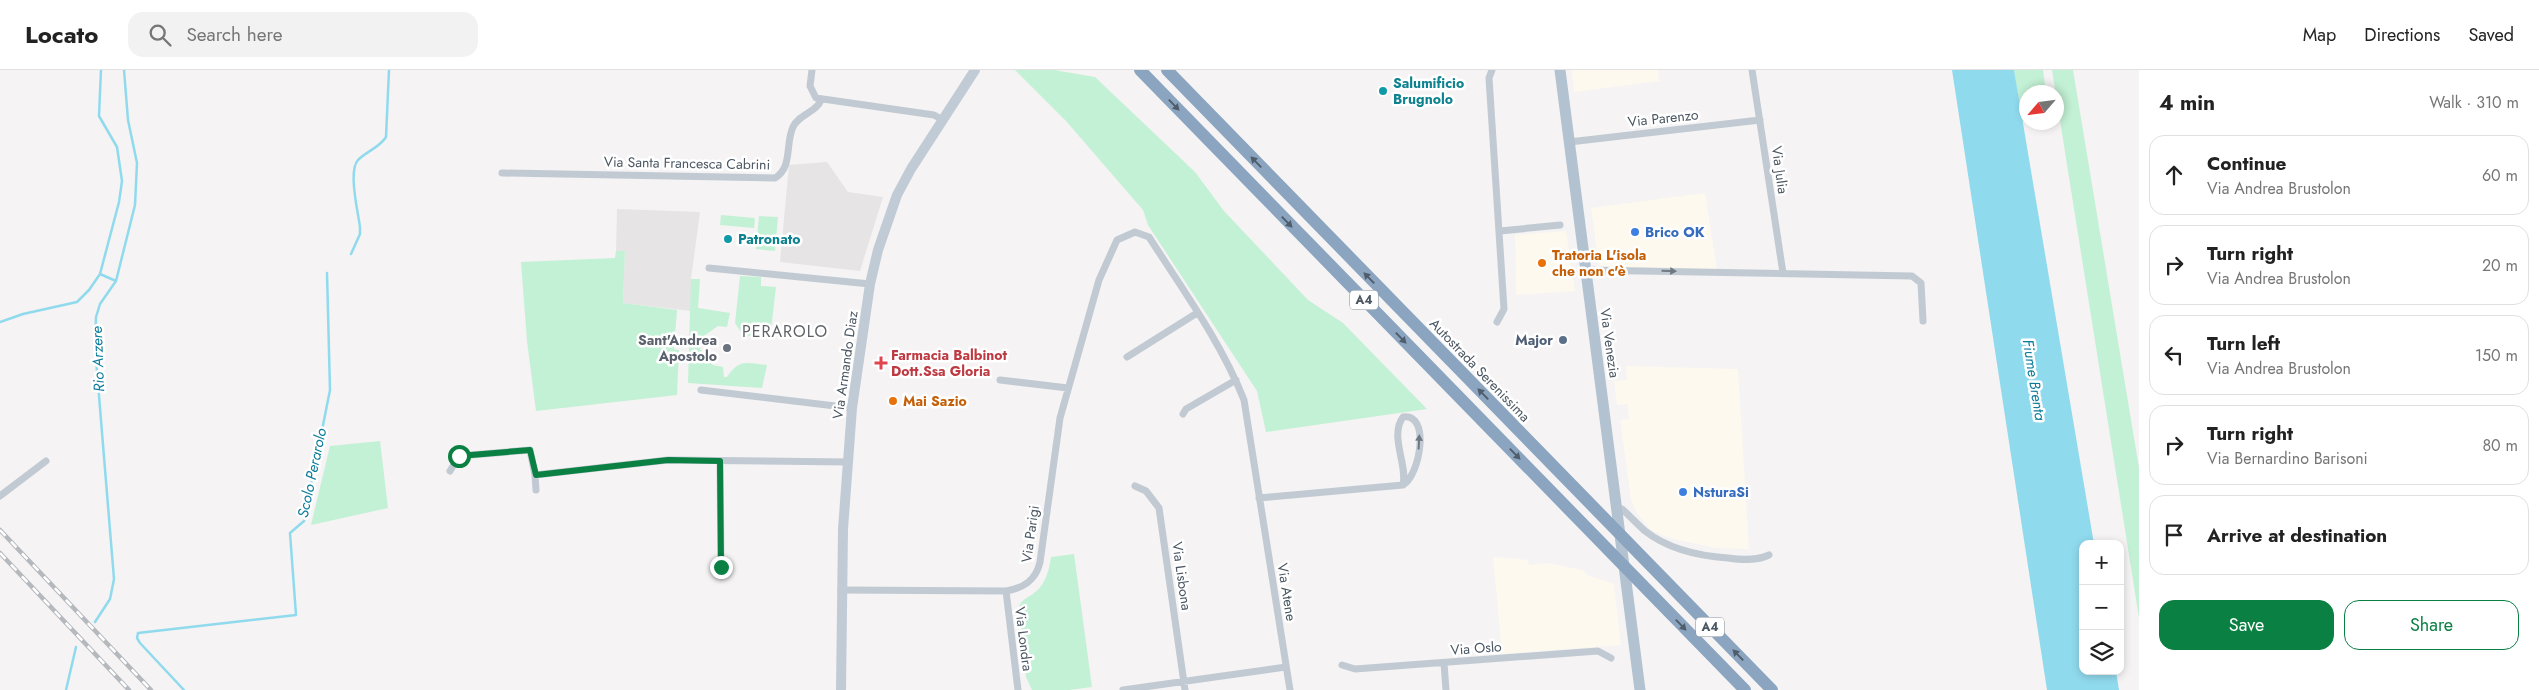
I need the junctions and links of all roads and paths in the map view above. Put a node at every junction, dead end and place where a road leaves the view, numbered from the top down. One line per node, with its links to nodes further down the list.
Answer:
1 (812, 70): 8 (street)
2 (975, 70): 9 (street, Via Armando Diaz)
3 (1140, 70): 57 (highway, A4, one-way to 57)
4 (1167, 70): 58 (highway, Autostrada Serenissima / A4, one-way to 4)
5 (1492, 70): 14 (street)
6 (1560, 70): 11 (main road, Via Venezia)
7 (1752, 70): 10 (street, Via Julia)
8 (821, 100): 9 (street); 12 (street, Via Santa Francesca Cabrini)
9 (943, 120): 19 (street, Via Armando Diaz)
10 (1760, 120): 11 (street, Via Parenzo); 18 (street, Via Julia)
11 (1569, 142): 17 (main road, Via Venezia)
12 (502, 174)
13 (1560, 225): 14 (street)
14 (1500, 231): 22 (street)
15 (1130, 233): 20 (street, Via Atene); 26 (street, Via Parigi)
16 (708, 268): 19 (street)
17 (1585, 270): 18 (street, one-way to 18); 40 (main road, Via Venezia)
18 (1783, 273): 21 (street)
19 (870, 284): 28 (street, Via Armando Diaz)
20 (1197, 313): 23 (street); 25 (street, Via Atene)
21 (1923, 321)
22 (1498, 322)
23 (1127, 357)
24 (1000, 380): 26 (street)
25 (1236, 380): 29 (street); 39 (street, Via Atene)
26 (1068, 388): 44 (street, Via Parigi)
27 (702, 390): 28 (street)
28 (852, 408): 32 (street, Via Armando Diaz)
29 (1183, 414)
30 (46, 461): 38 (street)
31 (720, 461): 32 (street); 34 (street); 42 (street)
32 (849, 462): 43 (street, Via Armando Diaz)
33 (450, 471): 34 (street)
34 (536, 475): 37 (street)
35 (1403, 485): 35 (street, one-way to 35); 39 (street)
36 (1135, 486): 49 (street, Via Lisbona)
37 (536, 490)
38 (0, 496)
39 (1259, 498): 48 (street, Via Atene)
40 (1618, 510): 41 (street); 56 (main road, Via Venezia)
41 (1769, 555)
42 (721, 567)
43 (841, 590): 44 (street, Via Parigi); 50 (street, Via Armando Diaz)
44 (1006, 591): 51 (street, Via Londra)
45 (1611, 658): 46 (street, Via Oslo)
46 (1444, 663): 47 (street, Via Oslo); 55 (street)
47 (1342, 665)
48 (1286, 667): 49 (street); 54 (street, Via Atene)
49 (1184, 682): 52 (street); 53 (street, Via Lisbona)
50 (841, 690)
51 (1018, 690)
52 (1123, 690)
53 (1185, 690)
54 (1290, 690)
55 (1446, 690)
56 (1640, 690)
57 (1745, 690)
58 (1772, 690)

